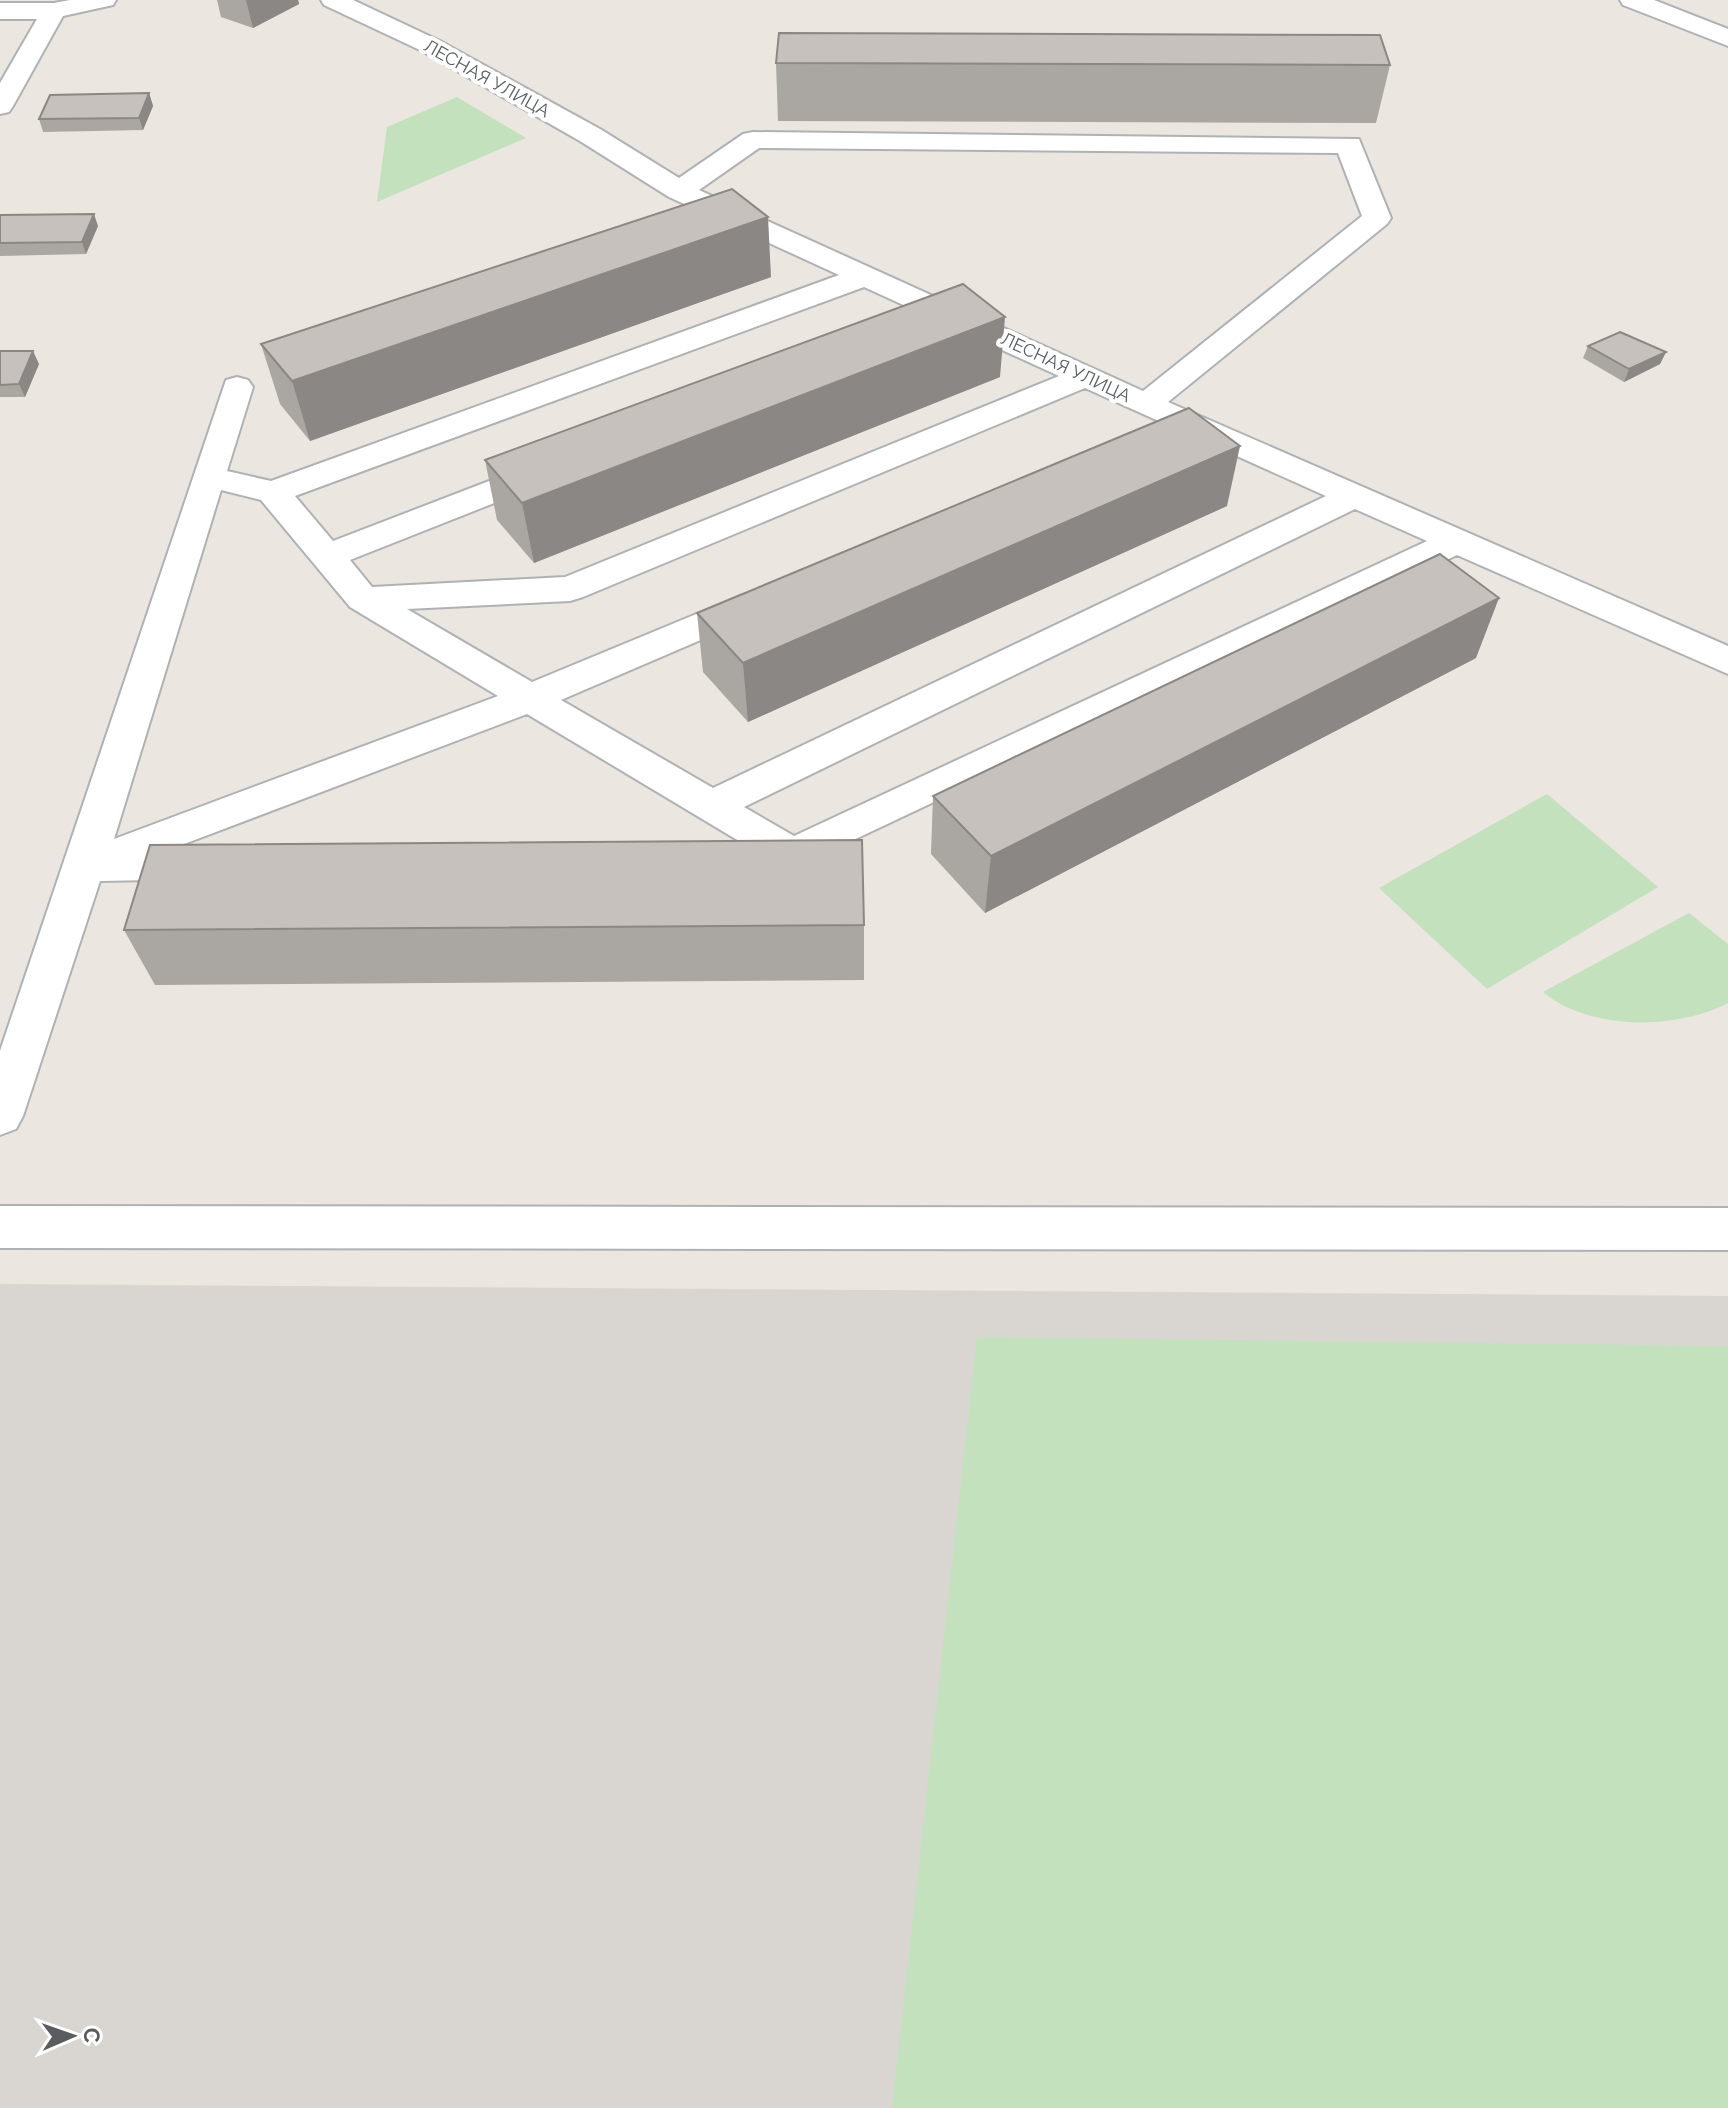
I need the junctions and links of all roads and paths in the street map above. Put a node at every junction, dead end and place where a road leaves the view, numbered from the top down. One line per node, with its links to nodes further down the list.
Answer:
1 (104, 0): 5 (street)
2 (333, 0): 8 (street, ЛЕСНАЯ УЛИЦА)
3 (1632, 0): 6 (street)
4 (0, 11): 5 (street)
5 (54, 11): 7 (street)
6 (1728, 38)
7 (0, 106)
8 (679, 191): 9 (street, ЛЕСНАЯ УЛИЦА); 14 (street)
9 (865, 276): 10 (street, ЛЕСНАЯ УЛИЦА); 17 (street)
10 (949, 314): 11 (street); 12 (street, ЛЕСНАЯ УЛИЦА)
11 (911, 328)
12 (1087, 376): 14 (street, ЛЕСНАЯ УЛИЦА); 22 (street)
13 (237, 387): 16 (street)
14 (1146, 420): 18 (street)
15 (575, 459): 20 (street)
16 (208, 477): 17 (street); 29 (street)
17 (273, 492): 20 (street)
18 (1354, 496): 19 (street); 25 (street)
19 (1457, 541): 23 (street); 26 (street)
20 (327, 556): 22 (street)
21 (778, 593): 24 (street)
22 (363, 599): 24 (street)
23 (1728, 661)
24 (528, 699): 25 (street); 29 (street)
25 (711, 806): 26 (street)
26 (792, 854): 27 (street)
27 (729, 855)
28 (242, 863): 29 (street)
29 (85, 866): 30 (street)
30 (0, 1116)
31 (0, 1227): 32 (street)
32 (1728, 1229)

